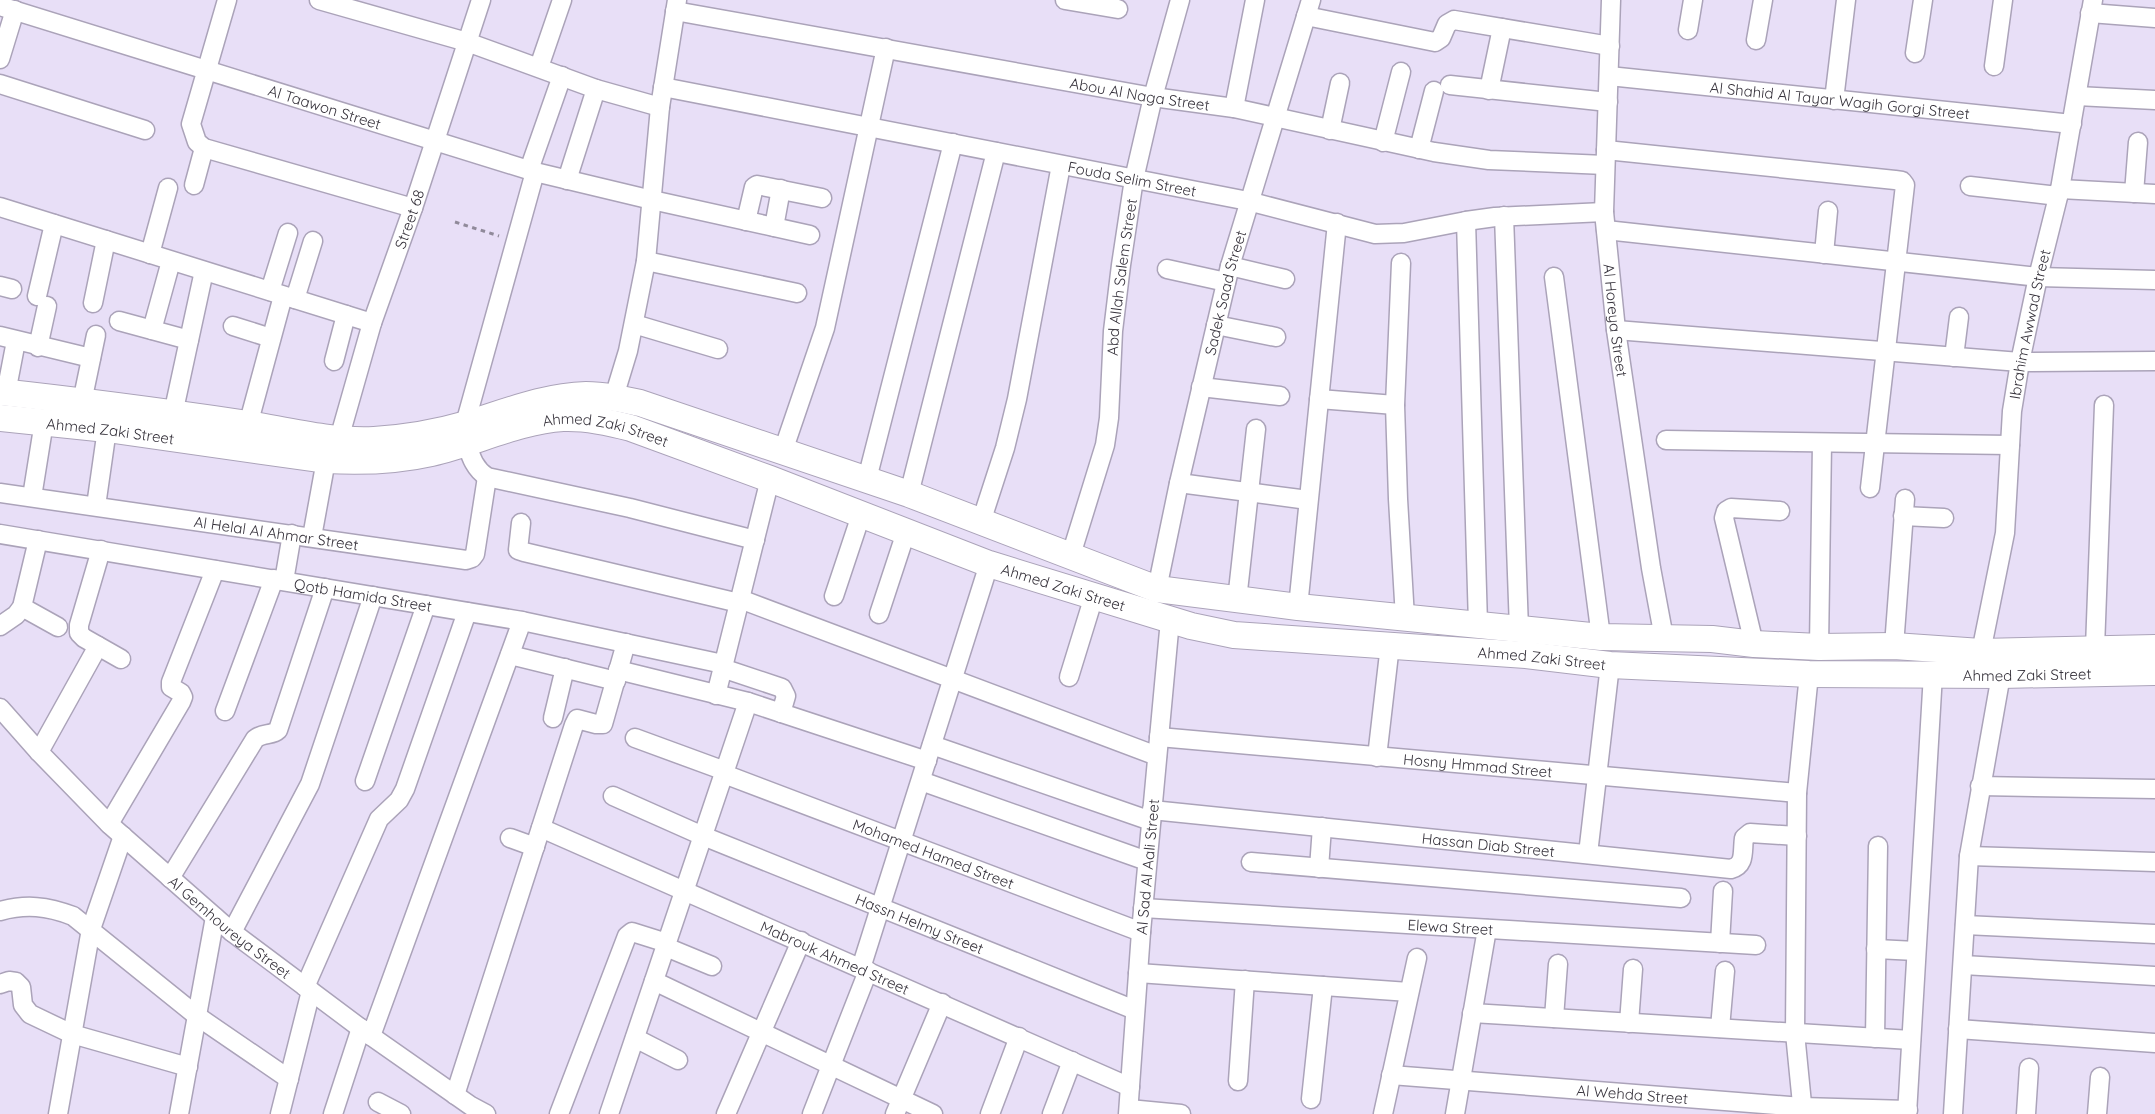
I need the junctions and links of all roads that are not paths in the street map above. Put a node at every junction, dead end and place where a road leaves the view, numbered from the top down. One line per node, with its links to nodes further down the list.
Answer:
1 (227, 0): 30 (street)
2 (319, 0): 23 (street)
3 (481, 0): 23 (street, Street 68)
4 (562, 0): 29 (street)
5 (1065, 0): 18 (street)
6 (1180, 0): 40 (street, Abd Allah Salem Street)
7 (1255, 0): 45 (street)
8 (1611, 0): 24 (street, Al Horeya Street)
9 (1693, 0): 21 (street)
10 (1763, 0): 22 (street)
11 (1846, 0): 41 (street)
12 (1923, 0): 26 (street)
13 (2003, 0): 28 (street)
14 (10, 6): 27 (street); 30 (street, Al Taawon Street)
15 (676, 6): 25 (street, Abou Al Naga Street); 36 (street)
16 (2091, 7): 19 (street); 39 (street, Ibrahim Awwad Street)
17 (1308, 8): 20 (street); 46 (street, Sadek Saad Street)
18 (1118, 9)
19 (2155, 18)
20 (1502, 28): 24 (street); 38 (street)
21 (1688, 30)
22 (1756, 40)
23 (467, 42): 29 (street); 51 (street, Street 68)
24 (1610, 46): 33 (street, Al Horeya Street)
25 (886, 48): 40 (street, Abou Al Naga Street); 48 (street)
26 (1915, 53)
27 (0, 58)
28 (1994, 66)
29 (539, 67): 32 (street)
30 (206, 71): 51 (street, Al Taawon Street); 55 (street)
31 (1401, 72): 52 (street)
32 (562, 76): 37 (street); 60 (street)
33 (1609, 76): 41 (street, Al Shahid Al Tayar Wagih Gorgi Street); 43 (street, Al Horeya Street)
34 (0, 84): 49 (street)
35 (1340, 84): 50 (street)
36 (663, 87): 44 (street); 48 (street, Fouda Selim Street)
37 (596, 89): 44 (street); 62 (street)
38 (1489, 90): 43 (street); 56 (street)
39 (2077, 96): 42 (street); 47 (street, Ibrahim Awwad Street)
40 (1153, 97): 45 (street, Abou Al Naga Street); 61 (street, Abd Allah Salem Street)
41 (1834, 100): 47 (street, Al Shahid Al Tayar Wagih Gorgi Street)
42 (2155, 100)
43 (1608, 102): 58 (street, Al Horeya Street)
44 (660, 107): 71 (street)
45 (1234, 108): 46 (street, Abou Al Naga Street)
46 (1275, 116): 50 (street, Abou Al Naga Street); 72 (street, Sadek Saad Street)
47 (2072, 124): 67 (street, Ibrahim Awwad Street)
48 (869, 127): 54 (street, Fouda Selim Street); 145 (street)
49 (145, 130)
50 (1330, 130): 52 (street, Abou Al Naga Street)
51 (435, 142): 60 (street, Al Taawon Street); 74 (street, Street 68)
52 (1383, 142): 56 (street, Abou Al Naga Street)
53 (2138, 142): 68 (street)
54 (953, 143): 57 (street, Fouda Selim Street); 148 (street)
55 (204, 148): 63 (street); 74 (street)
56 (1419, 149): 58 (street, Abou Al Naga Street)
57 (996, 152): 59 (street, Fouda Selim Street); 153 (street)
58 (1606, 157): 79 (street, Al Horeya Street); 91 (street, Abou Al Naga Street)
59 (1061, 165): 61 (street, Fouda Selim Street); 160 (street)
60 (532, 171): 62 (street, Al Taawon Street); 139 (street)
61 (1134, 179): 72 (street, Fouda Selim Street); 169 (street, Abd Allah Salem Street)
62 (567, 180): 71 (street, Al Taawon Street)
63 (194, 185)
64 (1970, 186): 67 (street)
65 (168, 188): 87 (street)
66 (781, 189): 70 (street); 77 (street); 82 (street)
67 (2059, 193): 68 (street); 96 (street, Ibrahim Awwad Street)
68 (2134, 193): 69 (street)
69 (2155, 194)
70 (822, 198)
71 (652, 200): 77 (street, Al Taawon Street); 90 (street)
72 (1248, 201): 80 (street, Fouda Selim Street); 95 (street, Sadek Saad Street)
73 (0, 207): 81 (street)
74 (413, 208): 106 (street, Street 68)
75 (1828, 211): 88 (street)
76 (1504, 216): 78 (street, Fouda Selim Street); 79 (street, Fouda Selim Street); 191 (street)
77 (746, 221): 82 (street, Al Taawon Street)
78 (1466, 221): 80 (street, Fouda Selim Street); 188 (street)
79 (1605, 221): 88 (street, Fouda Selim Street); 111 (street, Al Horeya Street)
80 (1337, 223): 129 (street)
81 (54, 224): 85 (street); 117 (street)
82 (774, 227): 84 (street, Al Taawon Street)
83 (288, 233): 101 (street)
84 (810, 235)
85 (106, 240): 87 (street); 102 (street)
86 (313, 241): 101 (street)
87 (150, 254): 89 (street)
88 (1824, 254): 91 (street, Fouda Selim Street)
89 (171, 261): 94 (street); 110 (street)
90 (646, 261): 100 (street); 107 (street)
91 (1896, 261): 96 (street, Fouda Selim Street); 119 (street)
92 (1401, 263): 131 (street)
93 (1167, 269): 95 (street)
94 (204, 271): 101 (street); 116 (street, Ahmed Zaki Street)
95 (1228, 274): 98 (street); 108 (street, Sadek Saad Street)
96 (2038, 276): 99 (street, Fouda Selim Street); 124 (street, Ibrahim Awwad Street)
97 (1554, 277): 192 (street)
98 (1285, 279)
99 (2155, 280)
100 (797, 293)
101 (283, 295): 103 (street); 115 (street)
102 (93, 303)
103 (346, 315): 106 (street); 122 (street)
104 (1959, 317): 120 (street)
105 (119, 321): 110 (street)
106 (372, 324): 144 (street, Street 68)
107 (634, 324): 118 (street); 128 (street)
108 (1216, 325): 113 (street); 125 (street, Sadek Saad Street)
109 (233, 326): 115 (street)
110 (152, 330): 116 (street)
111 (1616, 330): 119 (street); 193 (street, Al Horeya Street)
112 (96, 335): 121 (street)
113 (1276, 337)
114 (8, 338): 117 (street); 126 (street)
115 (271, 338): 136 (street)
116 (189, 340): 133 (street, Ahmed Zaki Street)
117 (38, 347): 121 (street)
118 (718, 349)
119 (1886, 351): 120 (street); 142 (street)
120 (1954, 357): 124 (street)
121 (91, 358): 130 (street)
122 (334, 361)
123 (2155, 361): 124 (street)
124 (2020, 362): 143 (street, Ibrahim Awwad Street)
125 (1201, 387): 127 (street); 149 (street, Sadek Saad Street)
126 (3, 392): 130 (street, Ahmed Zaki Street)
127 (1280, 396)
128 (614, 397): 139 (street, Ahmed Zaki Street); 145 (street, Ahmed Zaki Street)
129 (1319, 399): 131 (street); 155 (street)
130 (82, 402): 133 (street, Ahmed Zaki Street)
131 (1395, 405): 185 (street)
132 (2104, 405): 201 (street)
133 (173, 414): 136 (street, Ahmed Zaki Street)
134 (0, 418): 135 (street, Ahmed Zaki Street)
135 (44, 422): 137 (street, Ahmed Zaki Street); 154 (street)
136 (248, 425): 144 (street, Ahmed Zaki Street)
137 (107, 429): 144 (street, Ahmed Zaki Street); 156 (street)
138 (1256, 429): 151 (street)
139 (474, 430): 144 (street, Ahmed Zaki Street); 146 (street); 147 (street, Ahmed Zaki Street)
140 (1666, 440): 141 (street)
141 (1822, 442): 142 (street); 200 (street)
142 (1875, 444): 143 (street); 150 (street)
143 (2010, 445): 203 (street, Ibrahim Awwad Street)
144 (332, 450): 165 (street, Street 68)
145 (783, 452): 148 (street, Ahmed Zaki Street)
146 (487, 477): 165 (street, Al Helal Al Ahmar Street); 167 (street)
147 (770, 479): 158 (street, Ahmed Zaki Street); 167 (street)
148 (867, 479): 153 (street, Ahmed Zaki Street)
149 (1179, 483): 151 (street); 174 (street, Sadek Saad Street)
150 (1870, 488)
151 (1247, 492): 155 (street); 178 (street)
152 (0, 493): 154 (street, Al Helal Al Ahmar Street)
153 (909, 494): 160 (street, Ahmed Zaki Street)
154 (32, 497): 156 (street, Al Helal Al Ahmar Street)
155 (1308, 500): 182 (street)
156 (96, 506): 164 (street, Al Helal Al Ahmar Street)
157 (1780, 511): 196 (street)
158 (861, 514): 162 (street, Ahmed Zaki Street); 176 (street)
159 (1944, 518): 199 (street)
160 (981, 522): 169 (street, Ahmed Zaki Street)
161 (521, 523): 179 (street)
162 (906, 532): 170 (street, Ahmed Zaki Street); 184 (street)
163 (0, 534): 166 (street, Qotb Hamida Street)
164 (292, 534): 165 (street, Al Helal Al Ahmar Street); 172 (street)
165 (312, 537)
166 (38, 540): 168 (street, Qotb Hamida Street); 181 (street)
167 (754, 540): 179 (street)
168 (101, 550): 171 (street, Qotb Hamida Street); 198 (street)
169 (1071, 555): 174 (street, Ahmed Zaki Street)
170 (989, 564): 177 (street, Ahmed Zaki Street); 216 (street)
171 (215, 570): 172 (street, Qotb Hamida Street); 238 (street)
172 (279, 580): 173 (street, Qotb Hamida Street); 220 (street)
173 (326, 588): 175 (street, Qotb Hamida Street); 254 (street)
174 (1157, 589): 178 (street, Ahmed Zaki Street)
175 (373, 596): 180 (street, Qotb Hamida Street); 265 (street)
176 (834, 596)
177 (1094, 597): 186 (street, Ahmed Zaki Street); 215 (street)
178 (1237, 600): 182 (street, Ahmed Zaki Street)
179 (739, 601): 207 (street); 216 (street)
180 (426, 605): 183 (street, Qotb Hamida Street); 232 (street)
181 (22, 607): 189 (street); 190 (street)
182 (1298, 607): 185 (street, Ahmed Zaki Street)
183 (467, 612): 187 (street, Qotb Hamida Street); 287 (street)
184 (879, 614)
185 (1405, 618): 188 (street, Ahmed Zaki Street)
186 (1170, 620): 197 (street, Ahmed Zaki Street); 223 (street, Al Sad Al Aali Street)
187 (522, 621): 195 (street, Qotb Hamida Street); 204 (street)
188 (1478, 624): 191 (street, Ahmed Zaki Street)
189 (0, 626)
190 (58, 627)
191 (1519, 629): 192 (street, Ahmed Zaki Street)
192 (1601, 637): 193 (street, Ahmed Zaki Street)
193 (1664, 638): 194 (street, Ahmed Zaki Street)
194 (1713, 639): 196 (street, Ahmed Zaki Street); 209 (street)
195 (626, 643): 207 (street, Qotb Hamida Street); 214 (street)
196 (1754, 644): 200 (street, Ahmed Zaki Street)
197 (1390, 645): 206 (street, Ahmed Zaki Street); 228 (street)
198 (98, 646): 205 (street); 225 (street)
199 (1894, 646): 200 (street, Ahmed Zaki Street); 203 (street, Ahmed Zaki Street)
200 (1819, 647)
201 (2095, 648): 202 (street, Ahmed Zaki Street); 203 (street, Ahmed Zaki Street)
202 (2155, 648)
203 (1981, 652)
204 (510, 654): 208 (street, Hassan Diab Street); 297 (street)
205 (121, 659)
206 (1610, 664): 209 (street, Ahmed Zaki Street); 230 (street)
207 (723, 666): 217 (street); 221 (street, Qotb Hamida Street)
208 (565, 668): 214 (street, Hassan Diab Street); 222 (street)
209 (1712, 669): 211 (street, Ahmed Zaki Street)
210 (2155, 672): 213 (street, Ahmed Zaki Street)
211 (1809, 674): 212 (street, Ahmed Zaki Street); 235 (street)
212 (1933, 674): 213 (street, Ahmed Zaki Street); 273 (street)
213 (2001, 675): 233 (street)
214 (617, 676): 217 (street, Hassan Diab Street); 240 (street)
215 (1069, 676)
216 (953, 680): 226 (street); 227 (street)
217 (716, 695): 218 (street, Hassan Diab Street)
218 (748, 702): 221 (street, Hassan Diab Street); 229 (street)
219 (0, 708): 225 (street, Al Gemhoureya Street)
220 (225, 711)
221 (781, 713): 226 (street, Hassan Diab Street)
222 (553, 718)
223 (1159, 737): 227 (street, Al Sad Al Aali Street); 228 (street, Hosny Hmmad Street)
224 (636, 738): 229 (street, Mohamed Hamed Street)
225 (39, 752): 238 (street, Al Gemhoureya Street)
226 (930, 753): 231 (street); 237 (street, Hassan Diab Street)
227 (1157, 756): 237 (street, Al Sad Al Aali Street)
228 (1377, 757): 230 (street, Hosny Hmmad Street)
229 (724, 773): 242 (street); 245 (street, Mohamed Hamed Street)
230 (1596, 776): 235 (street, Hosny Hmmad Street); 248 (street)
231 (921, 780): 245 (street); 250 (street)
232 (365, 781)
233 (1980, 786): 234 (street); 249 (street)
234 (2155, 789)
235 (1797, 793): 243 (street)
236 (613, 796): 242 (street, Hassn Helmy Street)
237 (1152, 816): 239 (street, Hassan Diab Street); 250 (street, Al Sad Al Aali Street)
238 (109, 824): 241 (street, Al Gemhoureya Street)
239 (1322, 827): 248 (street, Hassan Diab Street); 253 (street)
240 (541, 828): 247 (street); 255 (street, Mabrouk Ahmed Street)
241 (123, 836): 254 (street, Al Gemhoureya Street); 263 (street)
242 (703, 836): 255 (street); 259 (street, Hassn Helmy Street)
243 (1797, 836): 248 (street, Hassan Diab Street); 299 (street)
244 (510, 838): 247 (street)
245 (902, 842): 259 (street); 266 (street, Mohamed Hamed Street)
246 (1878, 846): 272 (street)
247 (535, 847): 317 (street)
248 (1588, 854)
249 (1969, 856): 252 (street); 262 (street)
250 (1147, 861): 260 (street, Al Sad Al Aali Street)
251 (1251, 862): 253 (street)
252 (2155, 862)
253 (1319, 868): 257 (street)
254 (170, 878): 261 (street, Al Gemhoureya Street)
255 (685, 890): 268 (street, Mabrouk Ahmed Street); 270 (street)
256 (1723, 891): 269 (street)
257 (1681, 898)
258 (2, 906): 263 (street)
259 (880, 908): 278 (street); 290 (street, Hassn Helmy Street)
260 (1143, 908): 264 (street, Elewa Street); 266 (street, Al Sad Al Aali Street)
261 (215, 917): 265 (street, Al Gemhoureya Street); 292 (street)
262 (1965, 925): 267 (street); 276 (street)
263 (91, 929): 292 (street); 300 (street)
264 (1487, 929): 269 (street, Elewa Street); 291 (street)
265 (232, 932): 287 (street, Al Gemhoureya Street)
266 (1141, 933): 281 (street, Al Sad Al Aali Street)
267 (2155, 934)
268 (801, 941): 278 (street, Mabrouk Ahmed Street); 298 (street)
269 (1720, 943): 271 (street, Elewa Street)
270 (666, 945): 277 (street); 284 (street); 331 (street)
271 (1756, 945)
272 (1876, 949): 273 (street); 303 (street)
273 (1916, 951): 304 (street)
274 (1417, 958): 288 (street)
275 (1558, 964): 293 (street)
276 (1963, 965): 282 (street); 296 (street)
277 (712, 966)
278 (865, 969): 289 (street, Mabrouk Ahmed Street); 308 (street)
279 (1633, 969): 294 (street)
280 (1725, 971): 295 (street)
281 (1138, 973): 283 (street); 290 (street, Al Sad Al Aali Street)
282 (2155, 976)
283 (1245, 980): 286 (street); 314 (street)
284 (654, 981): 298 (street); 302 (street)
285 (0, 984): 300 (street)
286 (1323, 986): 288 (street); 318 (street)
287 (308, 989): 297 (street, Al Gemhoureya Street); 313 (street)
288 (1409, 992): 311 (street)
289 (942, 1003): 301 (street, Mabrouk Ahmed Street); 320 (street)
290 (1136, 1011): 316 (street, Al Sad Al Aali Street)
291 (1472, 1013): 293 (street); 315 (street)
292 (197, 1016): 309 (street); 313 (street)
293 (1554, 1018): 294 (street)
294 (1629, 1023): 295 (street)
295 (1720, 1028): 299 (street)
296 (1959, 1029): 305 (street); 340 (street)
297 (366, 1032): 317 (street, Al Gemhoureya Street); 329 (street)
298 (762, 1032): 308 (street); 332 (street)
299 (1795, 1033): 303 (street); 321 (street)
300 (72, 1034): 309 (street); 326 (street)
301 (1019, 1037): 307 (street, Mabrouk Ahmed Street); 335 (street)
302 (635, 1038): 306 (street); 325 (street)
303 (1875, 1038): 304 (street)
304 (1911, 1040): 324 (street)
305 (2155, 1044)
306 (678, 1060)
307 (1072, 1061): 316 (street, Mabrouk Ahmed Street); 336 (street)
308 (831, 1065): 320 (street); 333 (street)
309 (188, 1067): 327 (street)
310 (2029, 1068): 341 (street)
311 (1391, 1075): 315 (street, Al Wehda Street); 338 (street)
312 (2100, 1077): 342 (street)
313 (289, 1079): 328 (street)
314 (1238, 1081)
315 (1460, 1082): 321 (street, Al Wehda Street); 339 (street)
316 (1130, 1086): 323 (street, Al Sad Al Aali Street)
317 (455, 1095): 322 (street, Al Gemhoureya Street)
318 (1311, 1099)
319 (378, 1102): 330 (street)
320 (899, 1107): 334 (street)
321 (1802, 1110): 324 (street, Al Wehda Street)
322 (475, 1111)
323 (1129, 1112): 337 (street)
324 (1907, 1112)
325 (612, 1113)
326 (58, 1114)
327 (179, 1114)
328 (280, 1114)
329 (333, 1114)
330 (401, 1114)
331 (559, 1114)
332 (726, 1114)
333 (812, 1114)
334 (933, 1114)
335 (990, 1114)
336 (1052, 1114)
337 (1181, 1114)
338 (1383, 1114)
339 (1455, 1114)
340 (1953, 1114)
341 (2026, 1114)
342 (2097, 1114)

